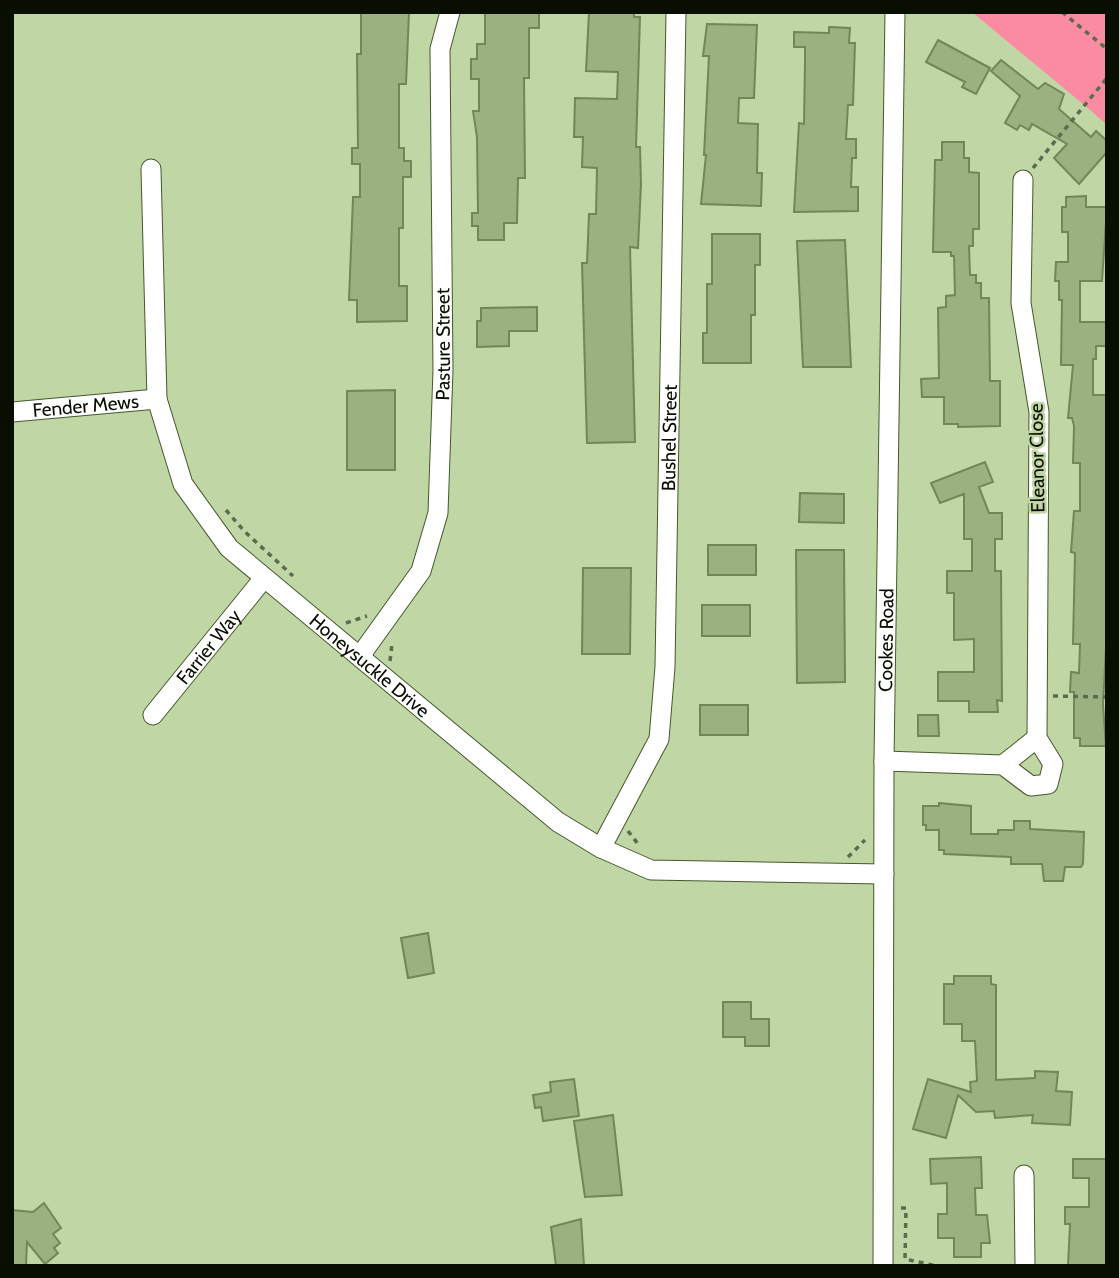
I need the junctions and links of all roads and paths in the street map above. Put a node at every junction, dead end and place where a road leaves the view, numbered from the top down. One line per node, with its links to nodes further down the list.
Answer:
1 (450, 12): 16 (street, Pasture Street)
2 (676, 12): 23 (street, Bushel Street)
3 (895, 12): 21 (street, Cookes Road)
4 (1062, 12): 5 (path)
5 (1107, 49)
6 (1107, 78): 8 (path)
7 (151, 169): 9 (street, Honeysuckle Drive)
8 (1028, 174): 20 (street, Eleanor Close)
9 (157, 399): 10 (street, Fender Mews); 12 (street, Honeysuckle Drive)
10 (12, 412)
11 (226, 510): 13 (path)
12 (264, 578): 16 (street, Honeysuckle Drive); 19 (street, Farrier Way)
13 (296, 578)
14 (337, 615): 15 (path)
15 (366, 615)
16 (360, 656): 23 (street, Honeysuckle Drive)
17 (1046, 696): 18 (path)
18 (1107, 697)
19 (153, 715)
20 (1037, 738): 22 (street); 22 (street, Eleanor Close)
21 (884, 761): 22 (street); 24 (street, Cookes Road)
22 (1003, 765)
23 (601, 848): 24 (street, Honeysuckle Drive)
24 (884, 874): 27 (street, Cookes Road)
25 (1024, 1175): 29 (street)
26 (896, 1208): 28 (path)
27 (883, 1266)
28 (937, 1266)
29 (1025, 1266)

